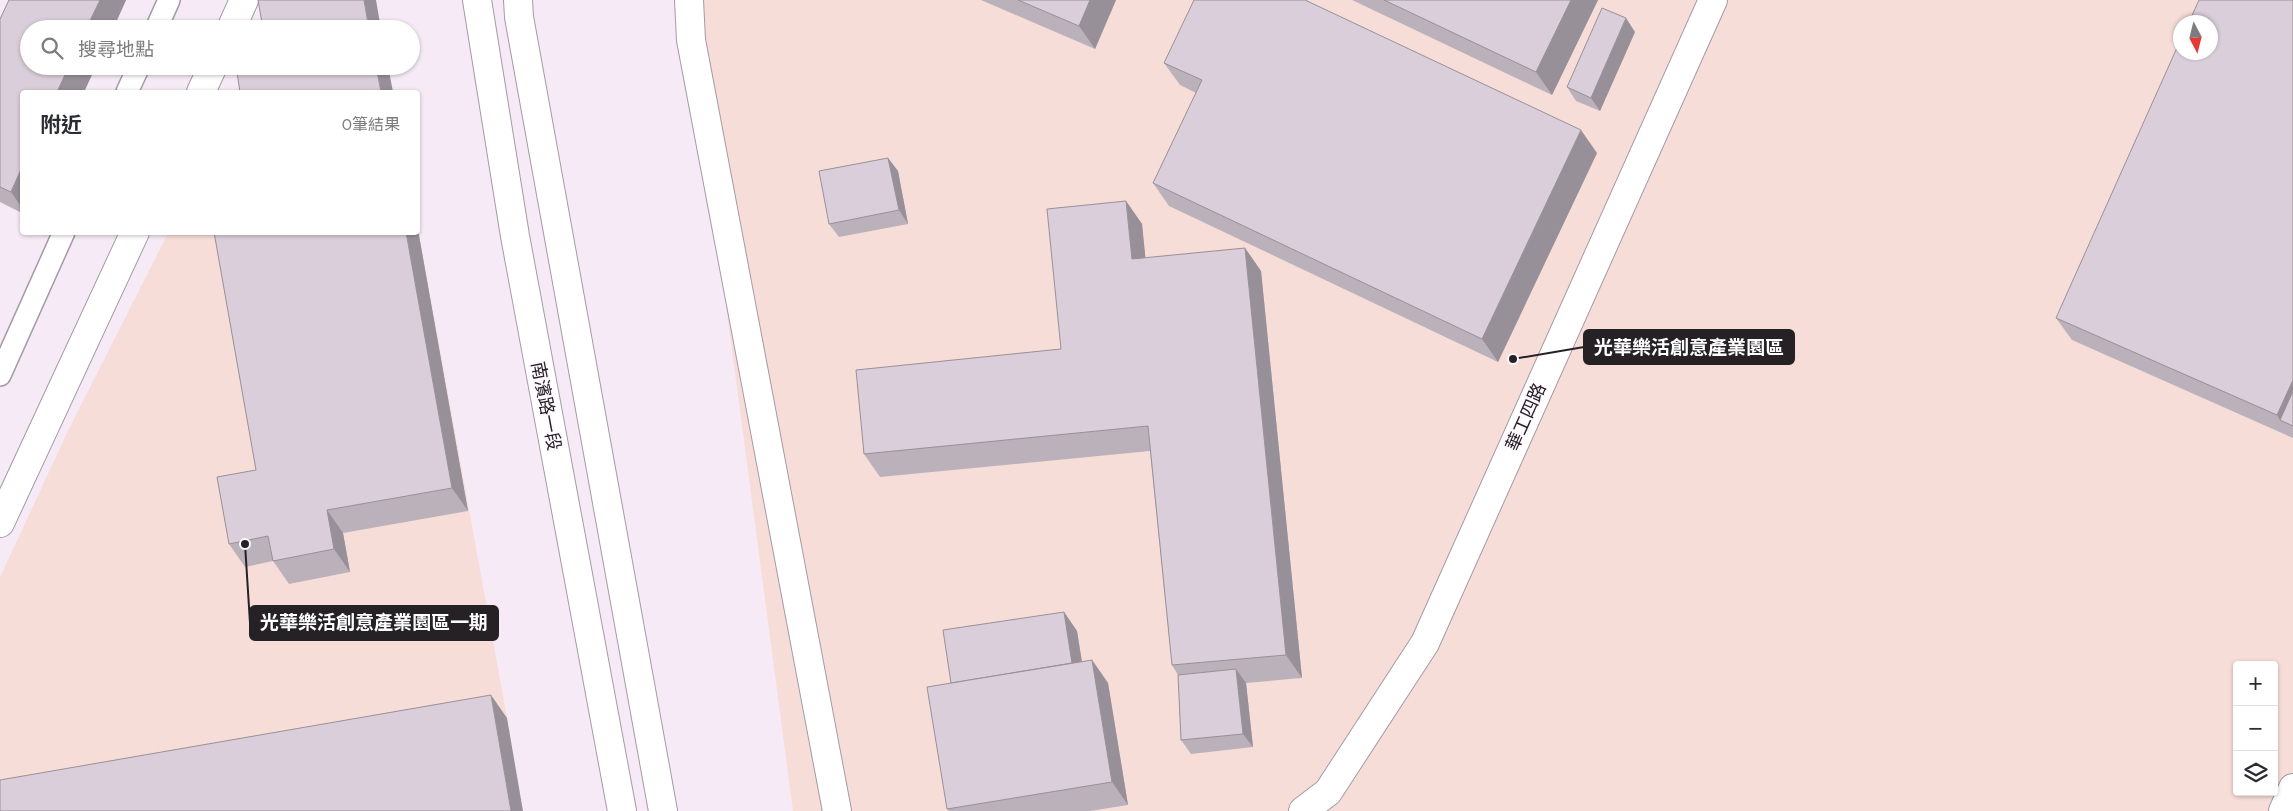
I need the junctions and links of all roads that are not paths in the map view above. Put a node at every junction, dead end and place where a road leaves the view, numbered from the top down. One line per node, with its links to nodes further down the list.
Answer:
1 (169, 0): 7 (lane)
2 (244, 0): 8 (street)
3 (476, 0): 18 (street, 南濱路一段)
4 (518, 0): 19 (street)
5 (689, 0): 20 (street)
6 (1713, 0): 21 (street, 華工四路)
7 (160, 20)
8 (234, 20)
9 (135, 75): 11 (lane)
10 (209, 75): 12 (street)
11 (128, 90)
12 (202, 90)
13 (63, 235): 15 (lane)
14 (134, 235): 16 (street)
15 (0, 374)
16 (0, 523)
17 (2293, 788): 22 (street)
18 (622, 811)
19 (662, 811)
20 (838, 811)
21 (1304, 811)
22 (2282, 811)

